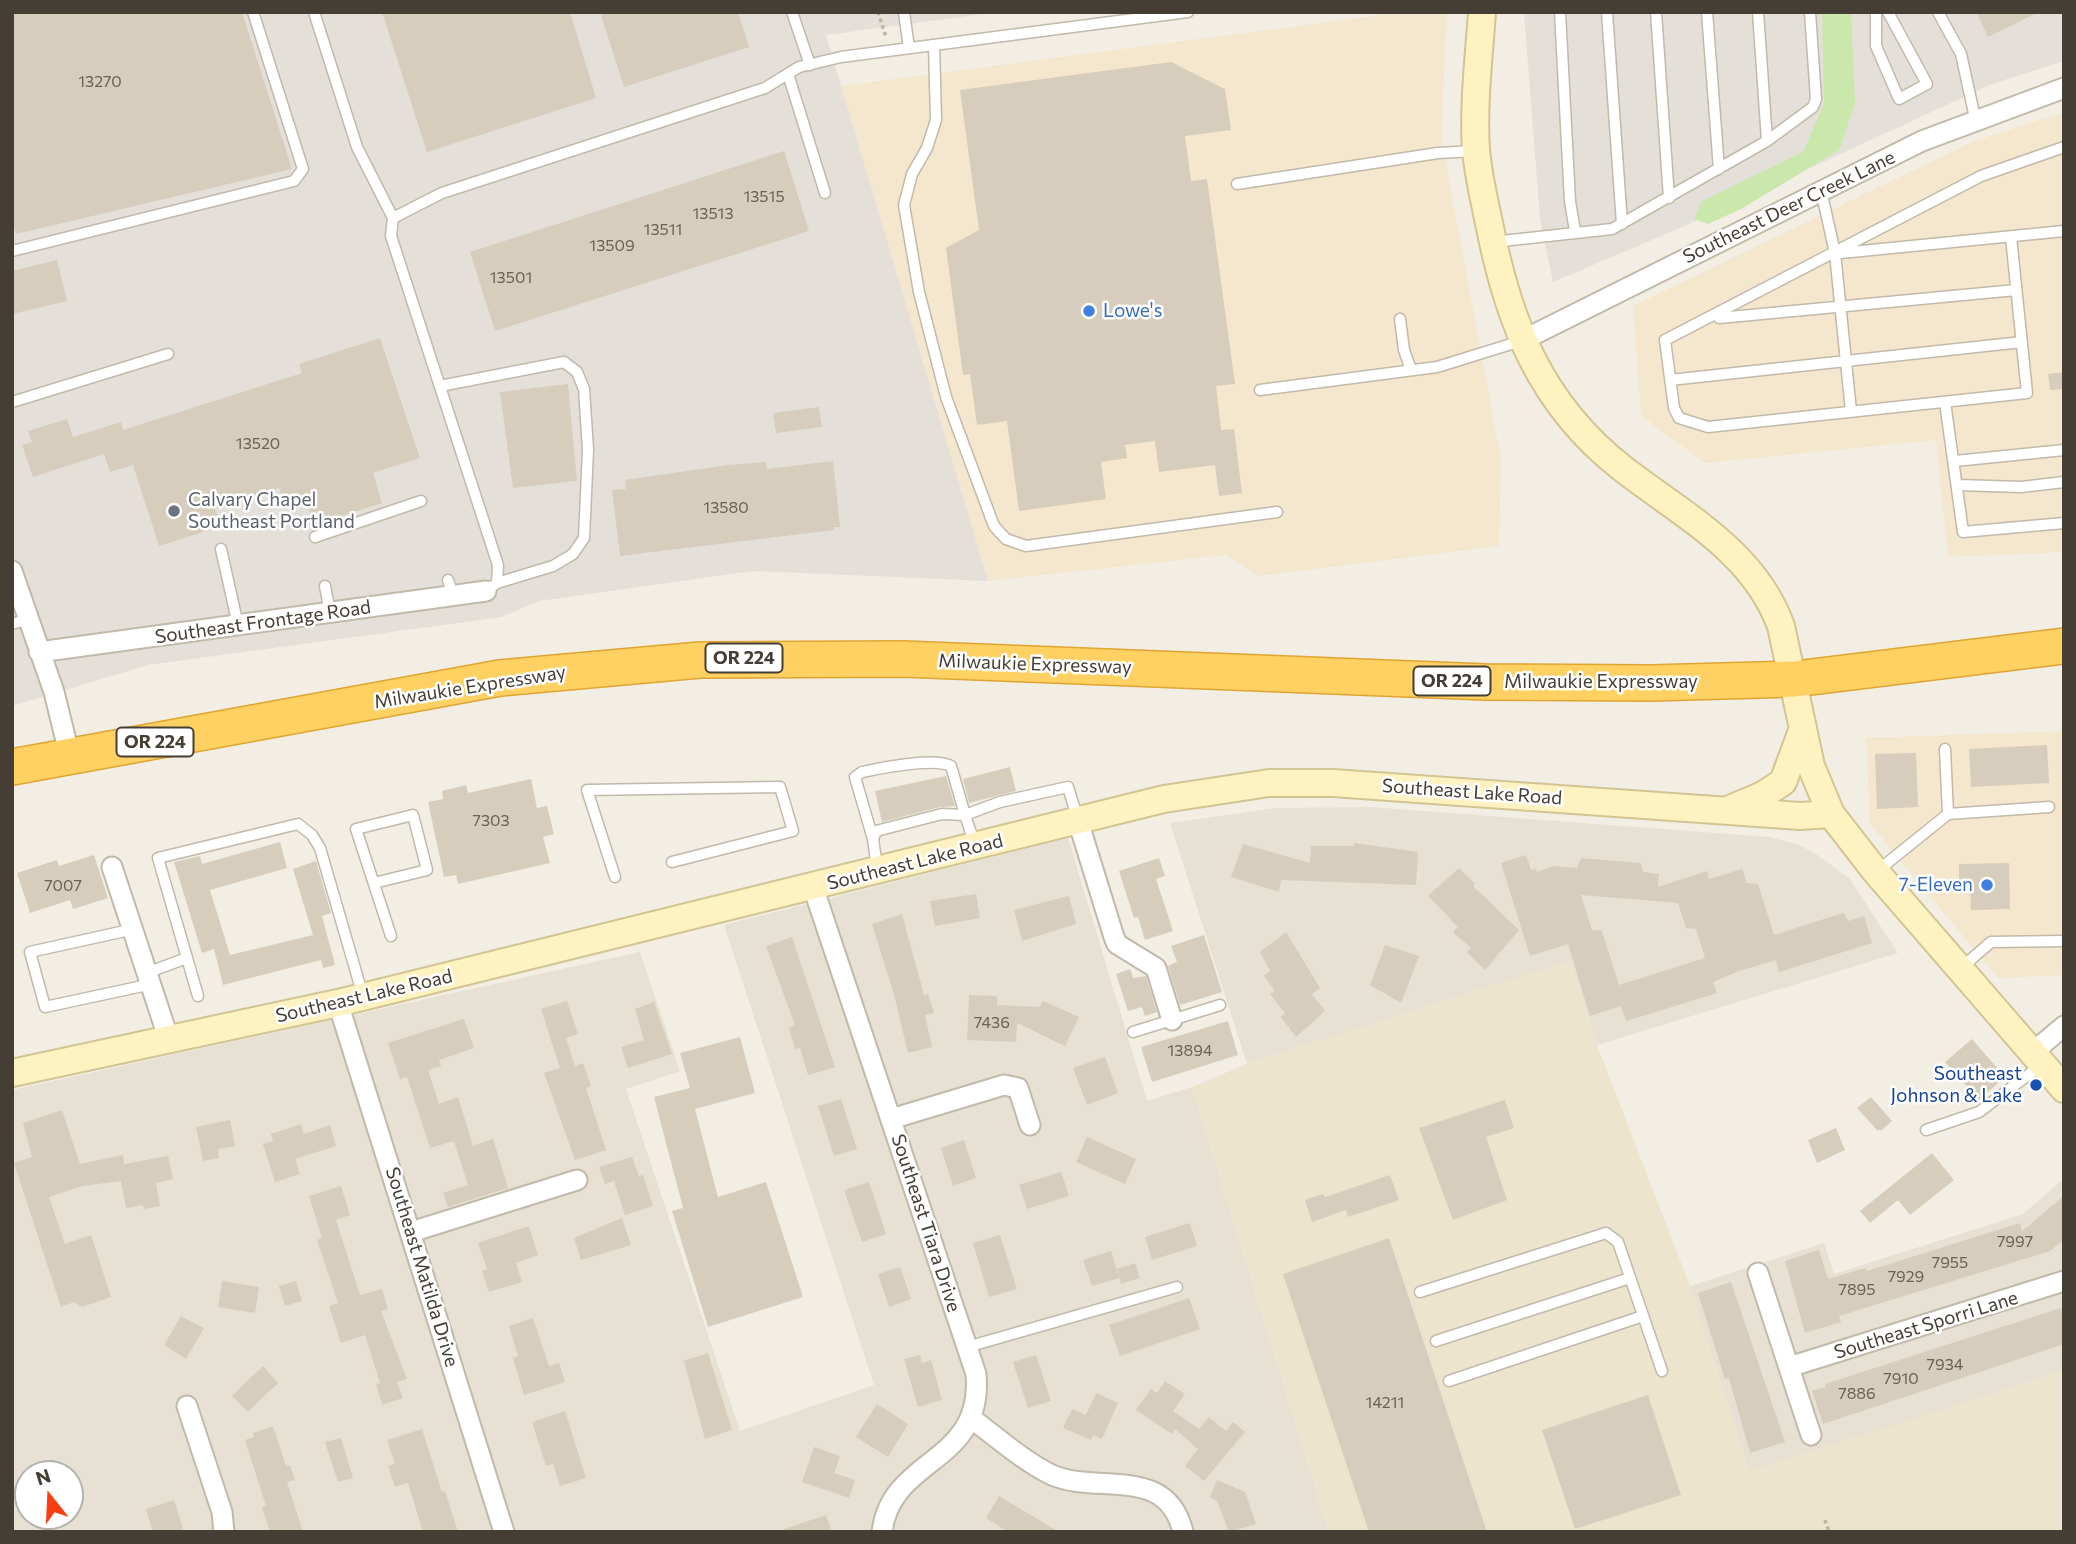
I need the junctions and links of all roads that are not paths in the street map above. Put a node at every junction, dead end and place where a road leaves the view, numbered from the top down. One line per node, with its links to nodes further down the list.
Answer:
1 (253, 12): 37 (lane)
2 (314, 12): 31 (lane)
3 (792, 12): 19 (lane)
4 (904, 12): 18 (lane)
5 (1188, 12): 16 (lane)
6 (1482, 12): 25 (street)
7 (1560, 12): 33 (lane)
8 (1607, 12): 32 (lane)
9 (1656, 12): 30 (lane)
10 (1707, 12): 26 (lane)
11 (1758, 12): 23 (lane)
12 (1810, 12): 23 (lane)
13 (1876, 12): 14 (lane)
14 (1888, 12)
15 (1938, 12): 22 (lane)
16 (1147, 15): 17 (lane)
17 (934, 45): 18 (lane); 59 (lane)
18 (909, 48): 19 (lane)
19 (810, 65): 20 (lane)
20 (788, 74): 29 (lane); 31 (lane)
21 (2064, 88): 22 (street, Southeast Deer Creek Lane)
22 (1975, 118): 28 (street, Southeast Deer Creek Lane)
23 (1767, 141): 26 (lane)
24 (2064, 147): 38 (lane)
25 (1476, 151): 27 (lane); 36 (street)
26 (1719, 169): 30 (lane)
27 (1237, 184)
28 (1821, 190): 38 (lane); 43 (street, Southeast Deer Creek Lane)
29 (825, 193)
30 (1669, 198): 32 (lane)
31 (393, 218): 49 (lane)
32 (1622, 224): 33 (lane)
33 (1575, 231): 36 (lane)
34 (2064, 232): 35 (lane)
35 (2011, 237): 38 (lane); 39 (lane)
36 (1492, 242): 43 (street)
37 (12, 251)
38 (1835, 253): 40 (lane); 41 (lane)
39 (2016, 290): 40 (lane); 44 (lane)
40 (1841, 307): 41 (lane); 46 (lane)
41 (1711, 318): 48 (lane)
42 (1400, 319): 47 (lane)
43 (1521, 341): 47 (lane); 71 (street)
44 (2022, 342): 46 (lane); 52 (lane)
45 (168, 354): 51 (lane)
46 (1846, 360): 48 (lane); 53 (lane)
47 (1411, 370): 50 (lane)
48 (1670, 380): 53 (lane)
49 (440, 386): 65 (lane); 65 (lane)
50 (1260, 390)
51 (12, 402)
52 (1945, 402): 53 (lane); 55 (lane)
53 (1851, 411)
54 (2064, 450): 55 (lane)
55 (1955, 461): 57 (lane)
56 (2064, 482): 57 (lane)
57 (1958, 485): 60 (lane)
58 (421, 501): 61 (lane)
59 (1277, 512)
60 (2064, 523)
61 (314, 537)
62 (221, 549): 68 (lane)
63 (14, 583): 67 (street)
64 (325, 586): 66 (lane)
65 (492, 587): 66 (street, Southeast Frontage Road)
66 (330, 613): 68 (street, Southeast Frontage Road)
67 (20, 621): 70 (street)
68 (238, 625): 70 (street, Southeast Frontage Road)
69 (2064, 646): 71 (highway, Milwaukie Expressway / OR 224)
70 (40, 653): 74 (street)
71 (1795, 680): 72 (street); 74 (highway, Milwaukie Expressway / OR 224)
72 (1803, 728): 77 (street); 78 (street)
73 (1945, 749): 79 (lane)
74 (70, 757): 75 (highway, Milwaukie Expressway / OR 224)
75 (12, 767)
76 (2049, 807): 79 (lane)
77 (1727, 810): 78 (street, Southeast Lake Road); 81 (street, Southeast Lake Road)
78 (1831, 814): 87 (street)
79 (1948, 814): 87 (lane)
80 (965, 815): 81 (lane); 82 (lane); 82 (lane); 83 (lane)
81 (1078, 821): 83 (street, Southeast Lake Road); 101 (street)
82 (874, 835): 86 (lane)
83 (976, 847): 86 (street, Southeast Lake Road)
84 (672, 862): 88 (lane)
85 (112, 867): 91 (street)
86 (877, 871): 90 (street, Southeast Lake Road)
87 (1876, 872): 95 (street)
88 (615, 877)
89 (374, 883): 89 (lane); 92 (lane)
90 (813, 887): 98 (street, Southeast Lake Road); 108 (street, Southeast Tiara Drive)
91 (134, 929): 96 (street); 96 (lane)
92 (391, 936)
93 (2064, 941): 95 (lane)
94 (187, 958): 96 (lane); 97 (lane); 98 (lane)
95 (1960, 969): 105 (street)
96 (150, 978): 104 (street)
97 (198, 996)
98 (364, 997): 99 (street, Southeast Lake Road)
99 (338, 1003): 104 (street, Southeast Lake Road); 112 (street, Southeast Matilda Drive)
100 (1220, 1005): 101 (lane)
101 (1172, 1020): 103 (lane)
102 (2064, 1026): 105 (street)
103 (1133, 1032)
104 (169, 1040): 106 (street, Southeast Lake Road)
105 (2038, 1058): 107 (street); 110 (lane)
106 (12, 1073)
107 (2064, 1089)
108 (891, 1119): 109 (street); 120 (street, Southeast Tiara Drive)
109 (1030, 1125)
110 (1926, 1130)
111 (577, 1180): 112 (street)
112 (411, 1232): 128 (street, Southeast Matilda Drive)
113 (1758, 1273): 121 (street)
114 (1630, 1278): 117 (lane); 118 (lane); 119 (lane)
115 (2064, 1281): 121 (street, Southeast Sporri Lane)
116 (1177, 1287): 120 (lane)
117 (1420, 1292)
118 (1643, 1316): 122 (lane); 123 (lane)
119 (1436, 1341)
120 (967, 1347): 125 (street, Southeast Tiara Drive)
121 (1789, 1367): 126 (street)
122 (1662, 1371)
123 (1449, 1381)
124 (187, 1406): 127 (street)
125 (972, 1419): 129 (street, Southeast Tiara Drive); 130 (street)
126 (1811, 1435)
127 (224, 1532)
128 (503, 1532)
129 (882, 1532)
130 (1183, 1532)

